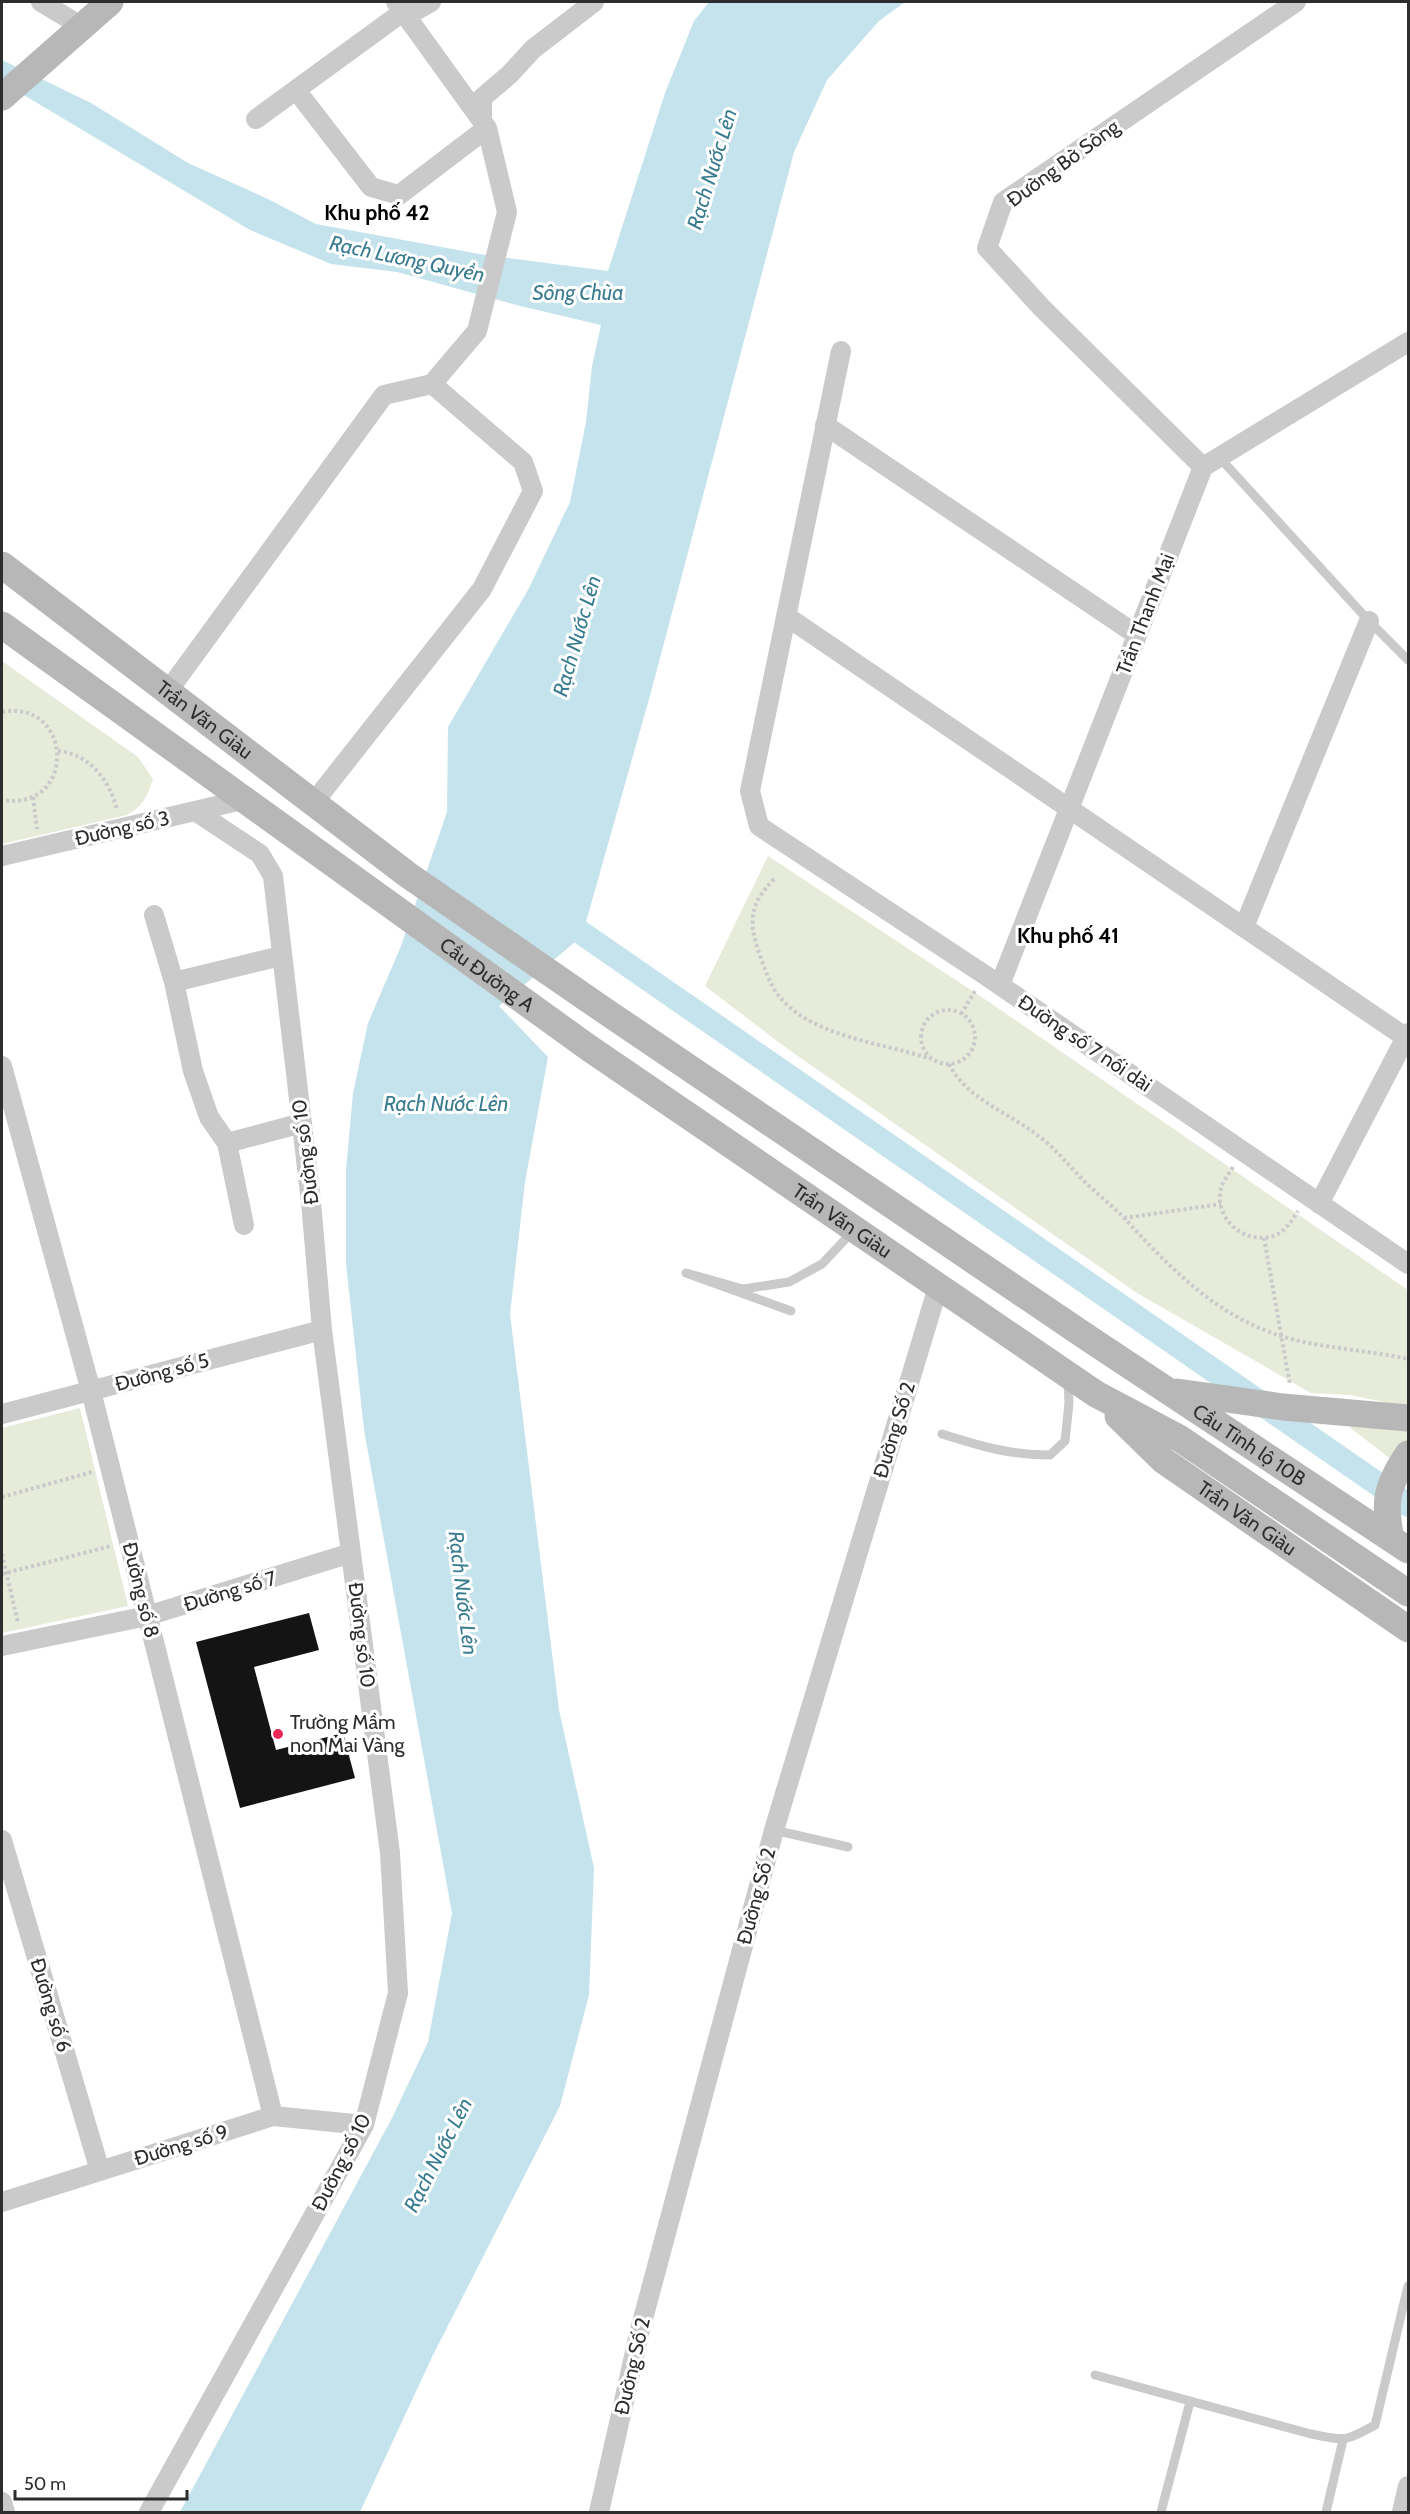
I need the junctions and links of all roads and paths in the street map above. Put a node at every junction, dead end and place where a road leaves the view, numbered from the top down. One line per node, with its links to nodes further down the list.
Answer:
1 (41, 2): 7 (street)
2 (110, 2): 7 (main road)
3 (431, 2): 6 (street)
4 (594, 2): 11 (street)
5 (1296, 2): 16 (street, Đường Bờ Sông)
6 (402, 10): 8 (street); 11 (street)
7 (81, 26): 9 (main road)
8 (297, 90): 10 (street); 11 (street)
9 (2, 97)
10 (256, 119)
11 (485, 125): 14 (street)
12 (1408, 342): 16 (street)
13 (841, 351): 15 (street)
14 (432, 384): 23 (street); 29 (street)
15 (825, 425): 18 (street); 21 (street)
16 (1211, 463): 19 (lane); 21 (street, Trần Thanh Mại)
17 (2, 564): 23 (main road, Trần Văn Giàu)
18 (786, 616): 30 (street); 41 (street, Đường số 7 nối dài)
19 (1369, 621): 22 (lane); 38 (street)
20 (2, 626): 28 (main road)
21 (1137, 635): 30 (street, Trần Thanh Mại)
22 (1408, 660)
23 (168, 691): 29 (main road, Trần Văn Giàu)
24 (2, 712): 25 (path)
25 (58, 751): 26 (path); 32 (path)
26 (33, 797): 27 (path); 33 (path)
27 (2, 800)
28 (242, 800): 31 (street, Đường số 3); 44 (main road, Cầu Đường A)
29 (314, 802): 35 (main road, Trần Văn Giàu)
30 (1069, 809): 38 (street); 41 (street, Trần Thanh Mại)
31 (195, 811): 32 (street, Đường số 3); 39 (street, Đường số 10)
32 (121, 828): 33 (street, Đường số 3)
33 (39, 847): 34 (street, Đường số 3)
34 (2, 856)
35 (408, 875): 42 (main road, Cầu Đường A)
36 (774, 879): 45 (path)
37 (154, 915): 40 (street)
38 (1244, 927): 43 (street)
39 (281, 956): 40 (street); 48 (street, Đường số 10)
40 (174, 982): 49 (street)
41 (1000, 985): 50 (street, Đường số 7 nối dài)
42 (608, 1013): 62 (main road, Trần Văn Giàu)
43 (1408, 1036): 51 (street)
44 (589, 1048): 55 (main road, Trần Văn Giàu)
45 (932, 1059): 46 (path); 46 (path)
46 (949, 1064): 53 (path)
47 (2, 1066): 65 (street, Đường số 8)
48 (302, 1123): 49 (street); 60 (street, Đường số 10)
49 (227, 1143): 54 (street)
50 (1243, 1152): 51 (street, Đường số 7 nối dài); 52 (path)
51 (1313, 1200): 56 (path); 57 (street, Đường số 7 nối dài)
52 (1221, 1204): 53 (path); 56 (path)
53 (1124, 1218): 61 (path)
54 (244, 1225)
55 (854, 1229): 58 (main road, Trần Văn Giàu); 59 (lane)
56 (1264, 1238): 61 (path)
57 (1408, 1264)
58 (938, 1287): 64 (main road, Trần Văn Giàu); 86 (street, Đường Số 2)
59 (791, 1311)
60 (322, 1330): 65 (street, Đường số 5); 78 (street, Đường số 10)
61 (1281, 1336): 63 (path); 68 (path)
62 (1091, 1340): 66 (main road, Cầu Tỉnh lộ 10B)
63 (1408, 1359)
64 (1068, 1375): 67 (main road, Trần Văn Giàu); 72 (lane)
65 (91, 1391): 69 (street, Đường số 5); 74 (street, Đường số 8)
66 (1171, 1391): 68 (main road); 77 (main road, Cầu Tỉnh lộ 10B)
67 (1096, 1394): 70 (main road, Trần Văn Giàu); 83 (main road, Trần Văn Giàu)
68 (1295, 1408): 71 (main road)
69 (2, 1414)
70 (1136, 1415): 81 (main road, Cầu Tỉnh lộ 10B)
71 (1408, 1418)
72 (942, 1434)
73 (1408, 1454): 77 (main road)
74 (110, 1467): 75 (path); 76 (street, Đường số 8)
75 (2, 1497)
76 (129, 1541): 80 (path); 82 (street, Đường số 8)
77 (1400, 1544)
78 (351, 1553): 82 (street, Đường số 7); 90 (street, Đường số 10)
79 (2, 1554): 80 (path)
80 (4, 1574): 84 (path)
81 (1408, 1593)
82 (147, 1616): 84 (street, Đường số 7); 89 (street, Đường số 8)
83 (1408, 1629)
84 (23, 1642): 85 (street, Đường số 7)
85 (2, 1646)
86 (774, 1830): 88 (lane); 101 (street, Đường Số 2)
87 (2, 1840): 91 (street, Đường số 6)
88 (848, 1847)
89 (273, 2116): 90 (street, Đường số 9); 91 (street, Đường số 9)
90 (364, 2125): 100 (street, Đường số 10)
91 (100, 2171): 92 (street, Đường số 9)
92 (2, 2202)
93 (1408, 2286): 96 (lane)
94 (1095, 2375): 95 (lane)
95 (1190, 2402): 96 (lane); 102 (lane)
96 (1343, 2440): 103 (lane)
97 (1408, 2486): 104 (street)
98 (2, 2502): 99 (street)
99 (4, 2512)
100 (148, 2512)
101 (599, 2512)
102 (1161, 2512)
103 (1326, 2512)
104 (1402, 2512)

